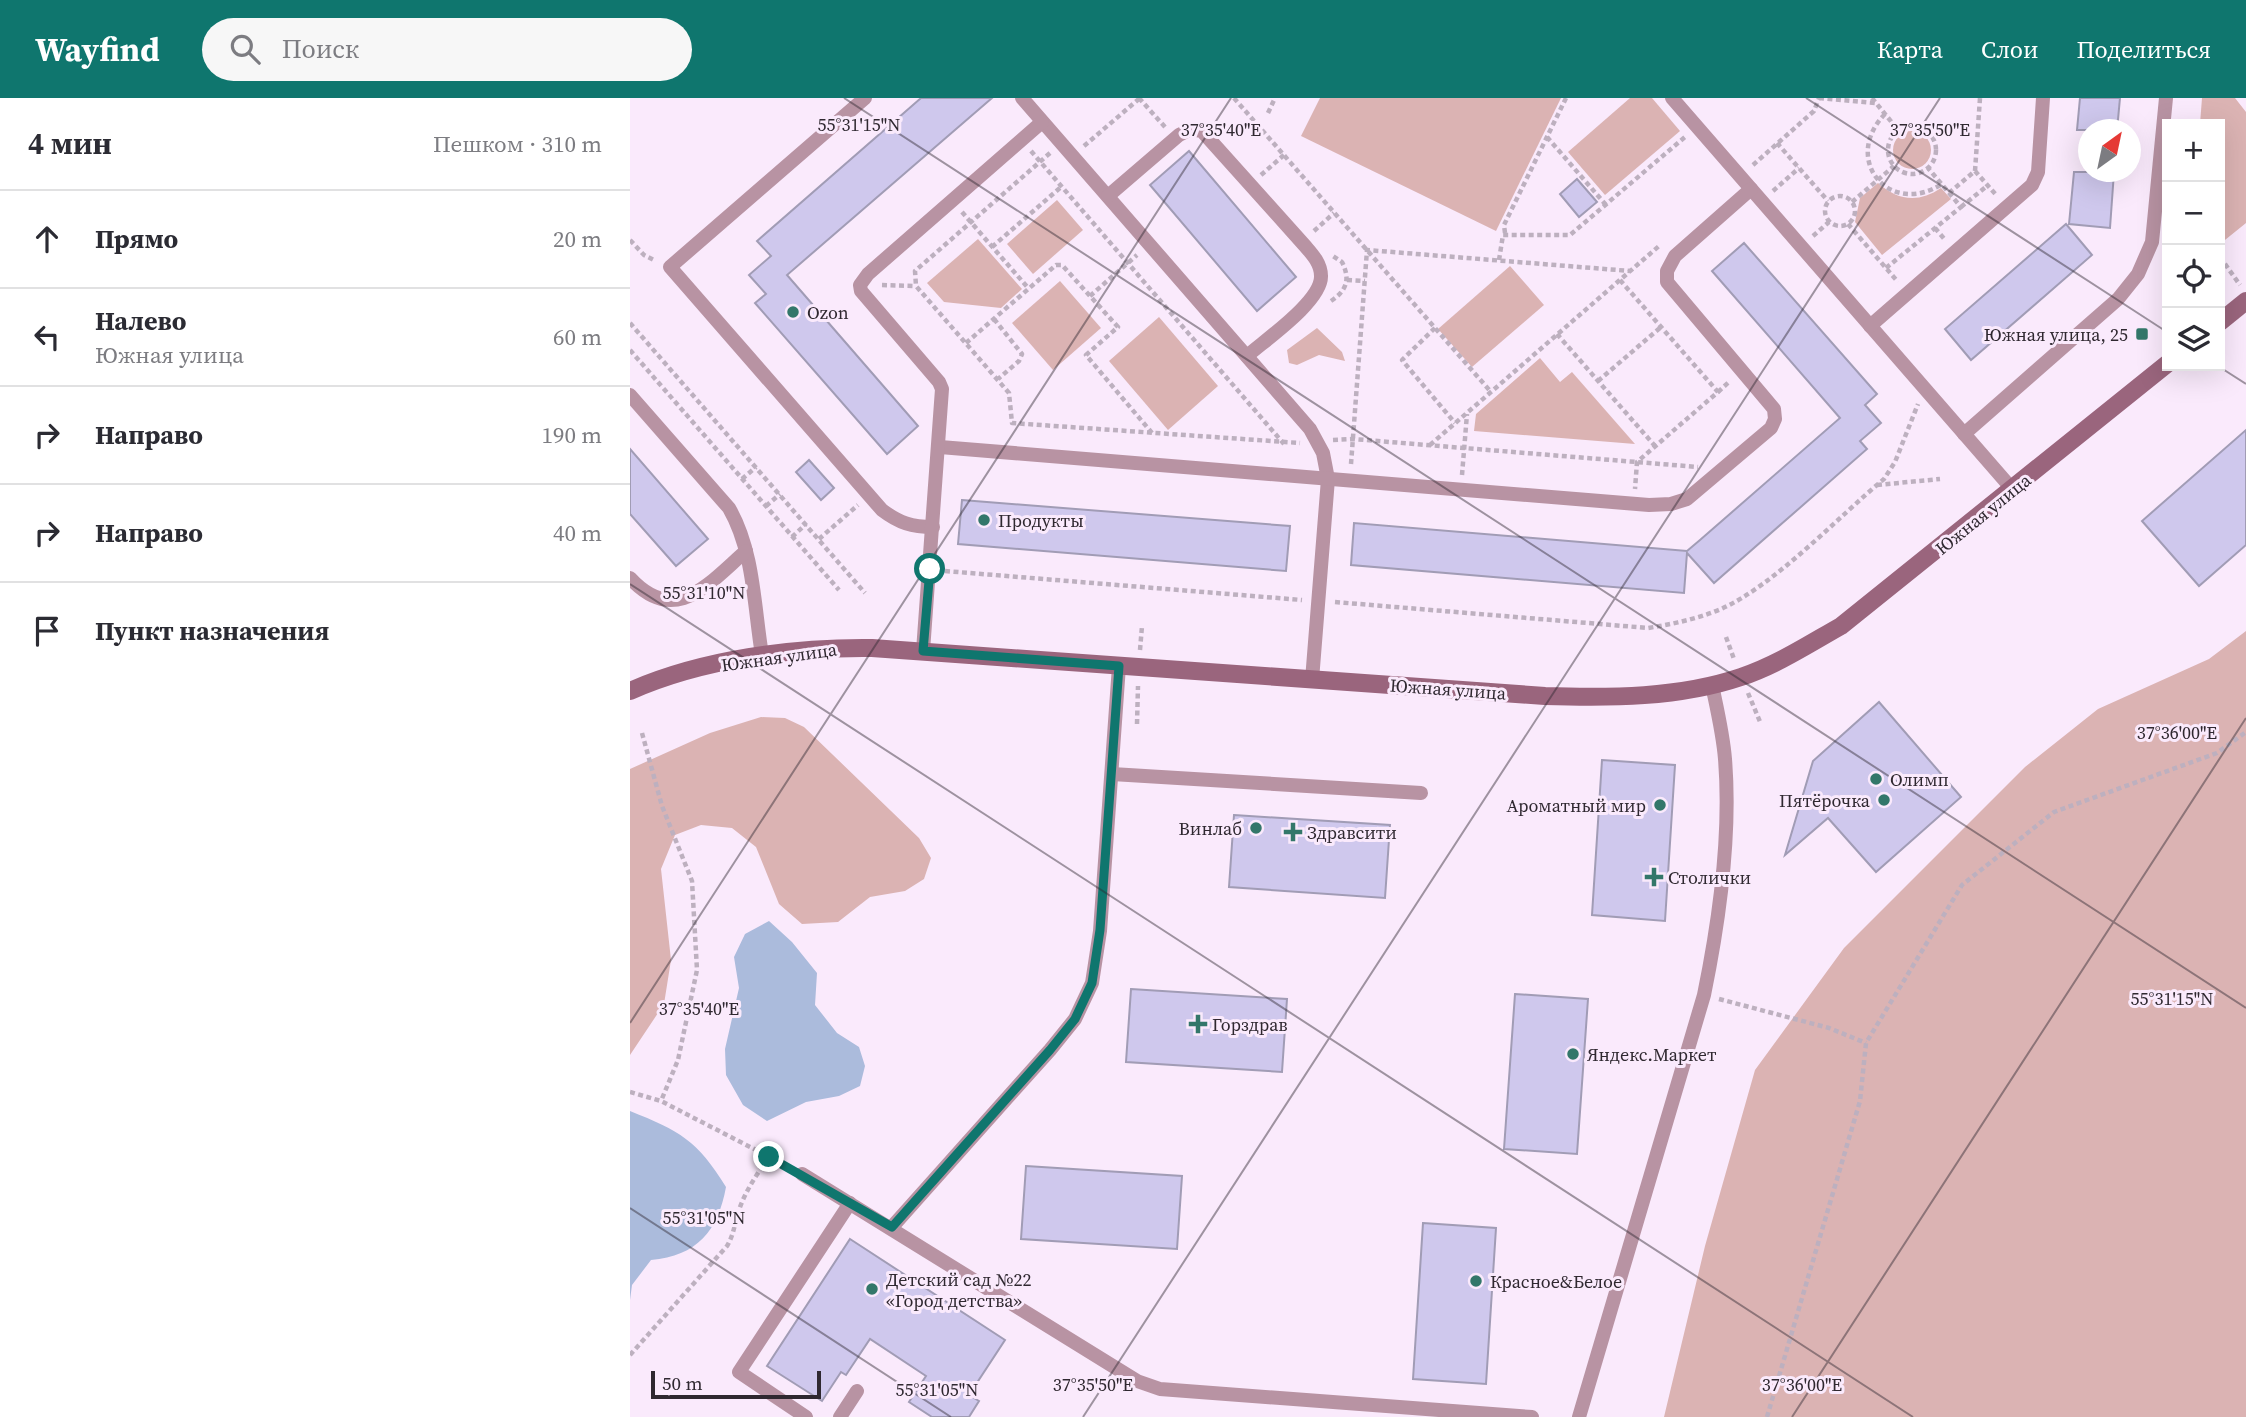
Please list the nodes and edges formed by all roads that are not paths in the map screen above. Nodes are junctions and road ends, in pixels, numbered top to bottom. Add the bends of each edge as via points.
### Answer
1 (865, 98) edge
2 (1022, 98) edge
3 (1672, 98) edge
4 (2043, 98) edge
5 (2166, 98) edge
6 (1042, 122) junction
7 (1751, 189) junction
8 (1108, 196) junction
9 (2246, 300) edge
10 (2225, 318) edge
11 (1870, 326) junction
12 (1247, 356) junction
13 (2162, 369) edge
14 (630, 395) edge
15 (1964, 434) junction
16 (940, 447) junction
17 (1328, 479) junction
18 (2013, 490) junction
19 (933, 527) junction
20 (746, 551) junction
21 (630, 578) edge
22 (923, 651) junction
23 (762, 655) junction
24 (1119, 666) junction
25 (1312, 680) junction
26 (1712, 685) junction
27 (630, 691) edge
28 (1112, 774) junction
29 (1421, 793) dead end
30 (802, 1174) road end
31 (850, 1203) junction
32 (892, 1227) junction
33 (857, 1391) dead end
34 (806, 1417) edge
35 (840, 1417) edge
36 (1532, 1417) edge
37 (1579, 1417) edge

1 - 19 lane via 670,267 869,495 897,521
2 - 6 lane
3 - 7 lane
4 - 11 lane via 2036,177
5 - 15 lane via 2151,242 2138,274 2118,299
6 - 8 lane
6 - 16 lane via 860,285 939,382 943,398
7 - 11 lane
7 - 17 lane via 1675,256 1667,282 1774,409 1775,419 1771,428 1687,499 1634,504
8 - 12 lane
8 - 12 lane via 1191,129 1202,131 1250,183 1316,259 1322,273 1321,286 1311,300
9 - 10 street
11 - 15 lane
12 - 17 lane via 1310,429 1323,453
13 - 18 street, Южная улица
14 - 20 lane via 729,508
15 - 18 lane
16 - 17 lane
16 - 19 lane
17 - 25 lane
18 - 26 street, Южная улица via 1841,626 1785,658
19 - 22 lane
20 - 21 lane via 681,601 644,593
20 - 23 lane
22 - 23 street, Южная улица via 821,648
22 - 24 street, Южная улица
23 - 27 street, Южная улица
24 - 25 street, Южная улица
24 - 28 lane
25 - 26 street, Южная улица via 1603,698
26 - 37 lane via 1723,740 1726,792 1717,932 1704,995
28 - 29 lane
28 - 32 lane via 1092,983 1075,1019
30 - 31 lane
31 - 32 lane
31 - 34 lane via 739,1372
32 - 36 lane via 1137,1381 1160,1389
33 - 35 lane

